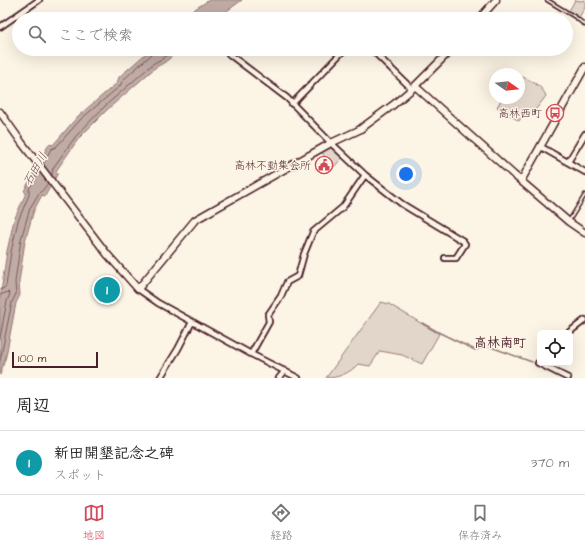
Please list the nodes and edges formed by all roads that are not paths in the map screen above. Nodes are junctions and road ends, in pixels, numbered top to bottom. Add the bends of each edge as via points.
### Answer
1 (39, 0) edge
2 (496, 0) edge
3 (547, 0) edge
4 (21, 12) edge
5 (485, 12) edge
6 (567, 12) edge
7 (573, 16) edge
8 (12, 18) edge
9 (585, 25) edge
10 (0, 26) edge
11 (232, 56) edge
12 (339, 56) edge
13 (379, 56) edge
14 (445, 56) edge
15 (585, 67) edge
16 (413, 87) junction
17 (292, 104) junction
18 (0, 112) edge
19 (585, 134) edge
20 (331, 143) junction
21 (541, 147) junction
22 (568, 162) junction
23 (585, 172) edge
24 (365, 175) junction
25 (521, 181) junction
26 (585, 195) edge
27 (568, 222) junction
28 (585, 233) edge
29 (446, 258) dead end
30 (138, 289) junction
31 (585, 320) edge
32 (192, 322) junction
33 (572, 330) edge
34 (251, 354) junction
35 (544, 366) edge
36 (285, 371) junction
37 (160, 378) edge
38 (279, 378) edge
39 (298, 378) edge
40 (568, 378) edge

1 - 4 street
2 - 5 street
3 - 6 lane
7 - 9 lane
8 - 10 street
11 - 17 street
12 - 17 street
13 - 16 street
14 - 16 street
15 - 21 street
16 - 20 street via 359,130
16 - 25 street
17 - 20 street
18 - 30 street via 118,269
19 - 22 street
20 - 24 street
20 - 30 street via 195,220
21 - 22 street
21 - 25 street
22 - 23 street
24 - 29 street via 402,204 463,241 464,247 456,258
24 - 34 street via 343,207 313,232 298,276 287,282 282,296 268,315 269,322
25 - 27 street
26 - 27 lane
27 - 28 street
30 - 32 street
31 - 33 street
32 - 34 street
32 - 37 street
34 - 36 street
35 - 40 street
36 - 38 street
36 - 39 street

